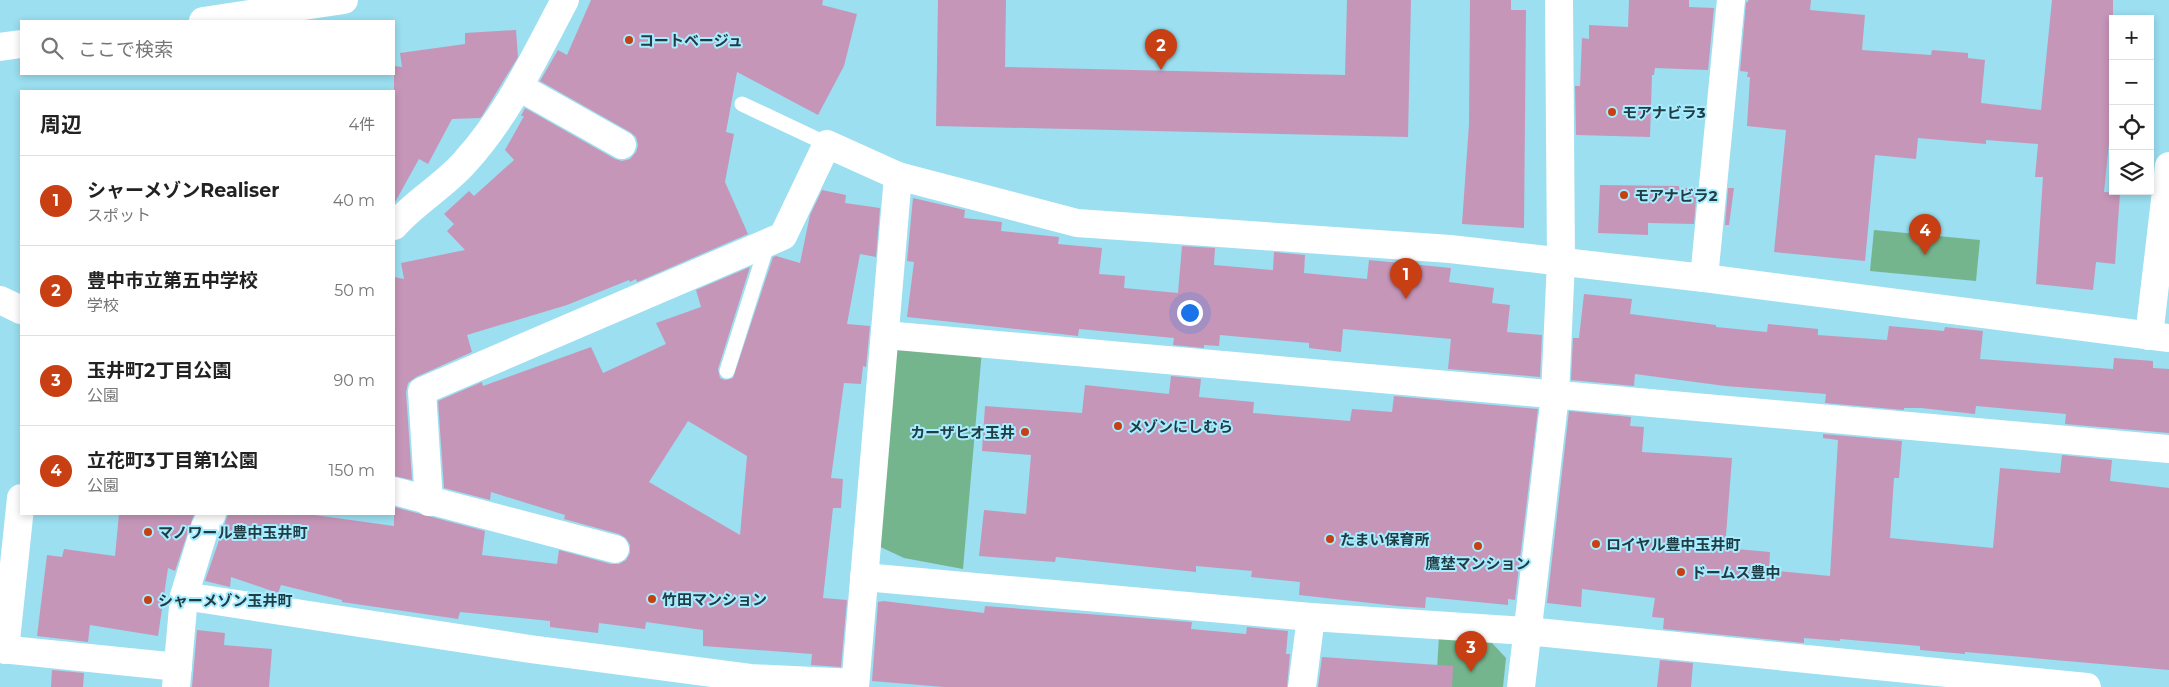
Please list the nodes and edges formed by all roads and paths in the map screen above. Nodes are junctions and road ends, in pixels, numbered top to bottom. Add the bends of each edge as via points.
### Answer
1 (344, 0) edge
2 (565, 0) edge
3 (1559, 0) edge
4 (1731, 0) edge
5 (211, 20) edge
6 (20, 44) edge
7 (0, 47) edge
8 (518, 87) junction
9 (742, 104) dead end
10 (827, 144) junction
11 (622, 145) dead end
12 (2169, 166) edge
13 (898, 176) junction
14 (398, 214) edge
15 (768, 242) junction
16 (1560, 261) junction
17 (1704, 278) junction
18 (0, 300) edge
19 (20, 310) edge
20 (885, 336) junction
21 (2159, 337) edge
22 (727, 372) dead end
23 (1555, 395) junction
24 (2169, 449) edge
25 (395, 491) edge
26 (429, 502) junction
27 (20, 506) edge
28 (211, 515) edge
29 (615, 549) dead end
30 (864, 577) junction
31 (184, 596) junction
32 (1311, 617) junction
33 (1527, 632) junction
34 (2, 649) edge
35 (651, 676) edge
36 (177, 677) edge
37 (749, 682) edge
38 (855, 685) edge
39 (1302, 687) edge
40 (1521, 687) edge
41 (2086, 687) edge

1 - 5 street
2 - 8 street
3 - 16 street
4 - 17 street
6 - 7 street
8 - 11 street
8 - 14 street via 504,114 464,164
9 - 10 lane
10 - 13 street
10 - 15 street via 783,236
12 - 21 street
13 - 16 street via 1077,223 1450,249
13 - 20 street
15 - 22 lane
15 - 26 street via 422,391
16 - 17 street
16 - 23 street
17 - 21 street
18 - 19 street
20 - 23 street
20 - 30 street
23 - 24 street
23 - 33 street
25 - 26 street
26 - 29 street
27 - 34 street
28 - 31 street
30 - 32 street
30 - 38 street
31 - 35 street via 530,649
31 - 36 street
32 - 33 street
32 - 39 street
33 - 40 street
33 - 41 street
34 - 36 street
35 - 37 street
37 - 38 street

